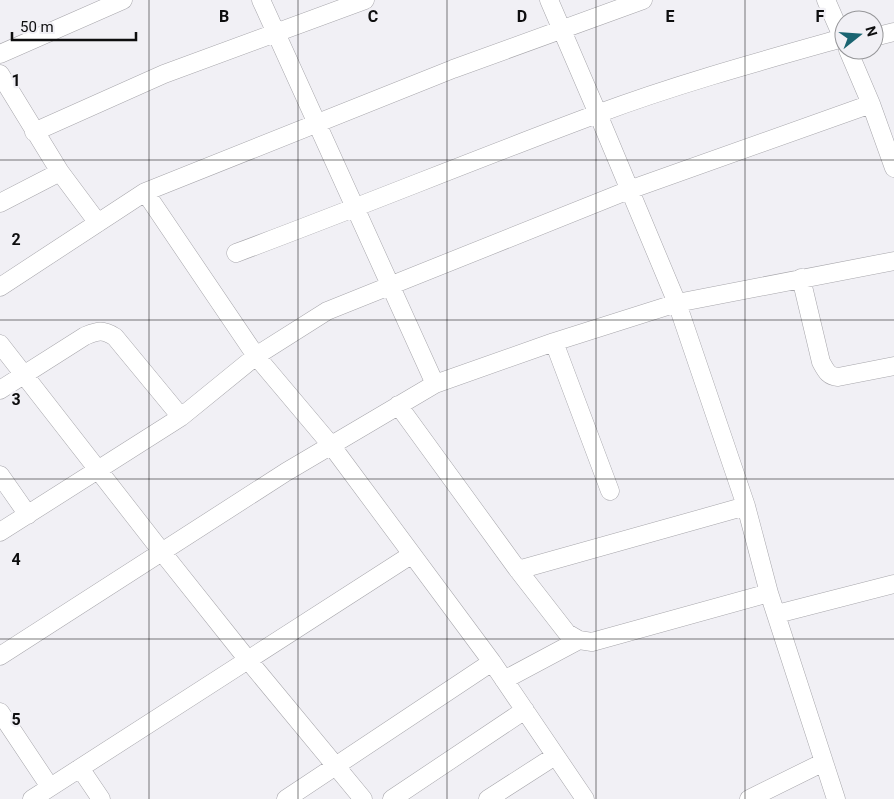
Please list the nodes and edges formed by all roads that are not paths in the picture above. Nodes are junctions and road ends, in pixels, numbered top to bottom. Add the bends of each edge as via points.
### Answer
1 (123, 0) edge
2 (261, 0) edge
3 (365, 0) edge
4 (549, 0) edge
5 (643, 0) edge
6 (826, 0) edge
7 (834, 18) edge
8 (562, 30) junction
9 (276, 32) junction
10 (834, 43) edge
11 (0, 54) edge
12 (852, 60) edge
13 (3, 84) edge
14 (871, 104) junction
15 (598, 114) junction
16 (317, 123) junction
17 (34, 132) junction
18 (888, 133) edge
19 (894, 168) edge
20 (60, 172) junction
21 (629, 190) junction
22 (146, 192) junction
23 (0, 202) edge
24 (355, 209) junction
25 (98, 223) junction
26 (236, 253) dead end
27 (894, 261) edge
28 (801, 278) junction
29 (390, 284) junction
30 (0, 287) edge
31 (677, 303) junction
32 (554, 342) junction
33 (0, 344) edge
34 (256, 356) junction
35 (894, 366) edge
36 (23, 375) junction
37 (435, 384) junction
38 (0, 390) edge
39 (398, 405) junction
40 (181, 417) junction
41 (331, 445) junction
42 (97, 470) junction
43 (0, 475) edge
44 (610, 490) dead end
45 (746, 506) junction
46 (28, 515) junction
47 (0, 532) edge
48 (162, 552) junction
49 (411, 555) junction
50 (518, 570) junction
51 (894, 584) edge
52 (769, 593) junction
53 (777, 614) junction
54 (579, 640) junction
55 (0, 656) edge
56 (248, 660) junction
57 (492, 662) junction
58 (504, 680) junction
59 (526, 710) junction
60 (0, 712) edge
61 (555, 756) junction
62 (824, 762) junction
63 (337, 767) junction
64 (80, 768) junction
65 (50, 788) junction
66 (497, 797) edge
67 (32, 799) edge
68 (101, 799) edge
69 (286, 799) edge
70 (363, 799) edge
71 (392, 799) edge
72 (584, 799) edge
73 (749, 799) edge
74 (836, 799) edge

1 - 11 street
2 - 9 street
3 - 9 street
4 - 8 street
5 - 8 street
6 - 7 street
8 - 15 street
8 - 16 street
9 - 16 street
9 - 17 street via 164,74
10 - 15 street via 724,72
12 - 14 street
13 - 17 street
14 - 18 street
14 - 21 street
15 - 21 street
15 - 24 street
16 - 22 street
16 - 24 street
17 - 20 street
18 - 19 street
20 - 23 street
20 - 25 street
21 - 29 street
21 - 31 street
22 - 25 street
22 - 34 street
24 - 26 street
24 - 29 street
25 - 30 street
27 - 28 street
28 - 31 street
28 - 35 street via 825,371 838,377
29 - 34 street via 326,311
29 - 37 street
31 - 32 street
31 - 45 street
32 - 37 street
32 - 44 street
33 - 36 street
34 - 40 street
34 - 41 street
36 - 38 street
36 - 40 street via 85,336 106,331 115,337
36 - 42 street
37 - 39 street
39 - 41 street
39 - 50 street
40 - 42 street
41 - 48 street
41 - 49 street
42 - 46 street
42 - 48 street
43 - 46 street
45 - 50 street
45 - 52 street
46 - 47 street
48 - 55 street
48 - 56 street
49 - 56 street
49 - 57 street
50 - 54 street via 566,633
51 - 53 street
52 - 53 street
52 - 54 street via 592,642
53 - 62 street
54 - 58 street
56 - 63 street
56 - 64 street
57 - 58 street
57 - 63 street
58 - 59 street
59 - 61 street
59 - 71 street
60 - 65 street
61 - 66 street
61 - 72 street
62 - 73 street
62 - 74 street
63 - 69 street
63 - 70 street
64 - 65 street
64 - 68 street
65 - 67 street

